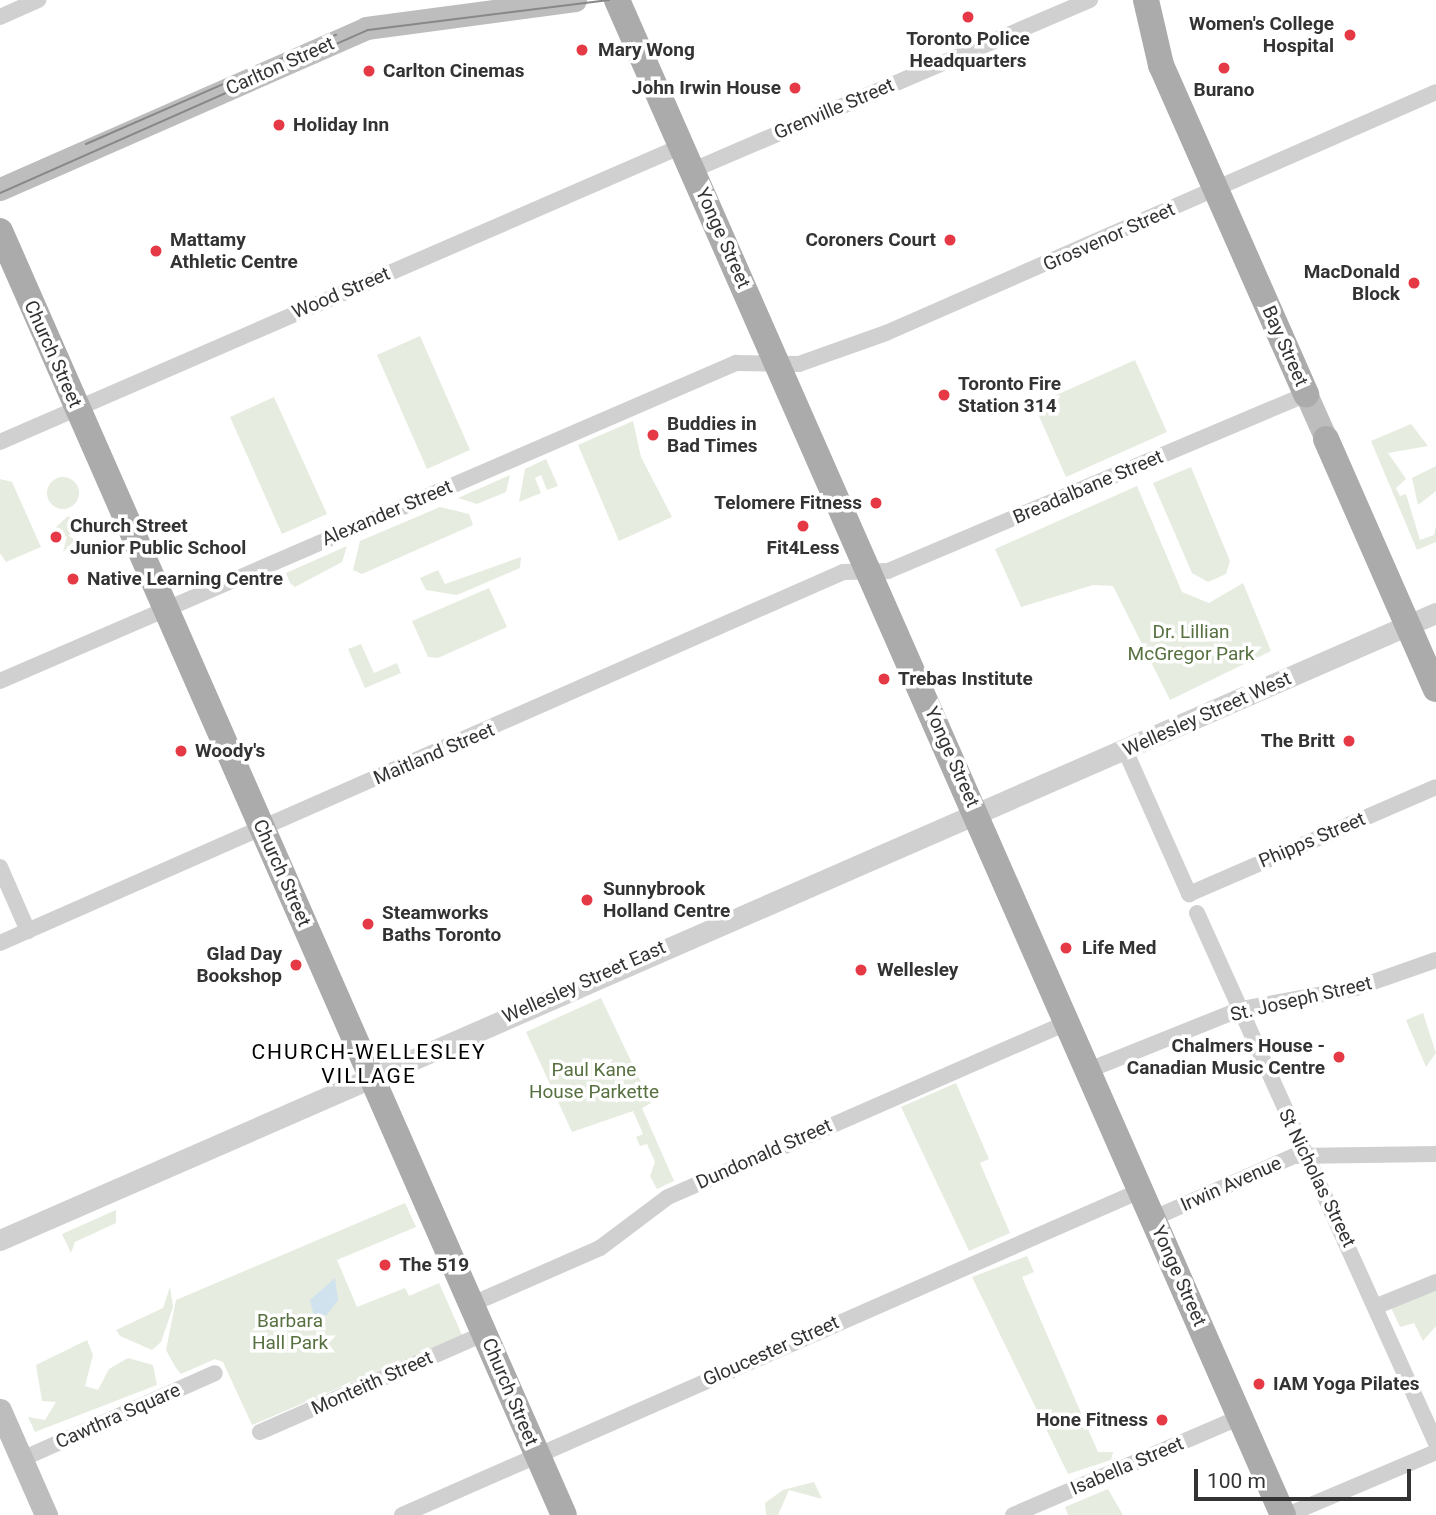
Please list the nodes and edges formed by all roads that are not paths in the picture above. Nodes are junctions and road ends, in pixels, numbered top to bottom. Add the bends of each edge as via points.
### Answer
1 (38, 0) edge
2 (575, 0) edge
3 (617, 0) edge
4 (1090, 0) edge
5 (1146, 0) edge
6 (0, 16) edge
7 (1436, 92) edge
8 (682, 146) junction
9 (693, 170) junction
10 (0, 189) edge
11 (1216, 190) junction
12 (0, 231) edge
13 (777, 361) junction
14 (1306, 394) junction
15 (77, 408) junction
16 (1326, 439) joint
17 (0, 442) edge
18 (869, 570) junction
19 (165, 610) junction
20 (1436, 613) edge
21 (1408, 625) junction
22 (0, 681) edge
23 (1436, 689) edge
24 (1125, 750) junction
25 (1436, 788) edge
26 (976, 813) junction
27 (262, 829) junction
28 (0, 867) edge
29 (1197, 913) dead end
30 (28, 931) junction
31 (0, 943) edge
32 (1436, 960) edge
33 (1241, 1009) junction
34 (1068, 1022) junction
35 (1089, 1070) junction
36 (371, 1076) junction
37 (1306, 1153) junction
38 (1436, 1154) edge
39 (1142, 1190) junction
40 (1154, 1218) junction
41 (0, 1240) edge
42 (1436, 1282) edge
43 (472, 1304) junction
44 (1377, 1306) junction
45 (485, 1333) junction
46 (215, 1373) dead end
47 (0, 1410) edge
48 (1241, 1417) junction
49 (260, 1432) dead end
50 (1436, 1443) edge
51 (1436, 1452) edge
52 (537, 1454) junction
53 (22, 1459) junction
54 (46, 1515) edge
55 (402, 1515) edge
56 (564, 1515) edge
57 (1013, 1515) edge
58 (1285, 1515) edge

1 - 6 street
2 - 10 main road, Carlton Street via 366,28
3 - 8 main road, Yonge Street
4 - 9 street, Grenville Street
5 - 11 main road, Bay Street via 1161,65
7 - 11 street, Grosvenor Street
8 - 9 main road, Yonge Street
8 - 15 street, Wood Street
9 - 13 main road, Yonge Street
11 - 13 street, Grosvenor Street via 886,333 809,362
11 - 14 main road, Bay Street
12 - 15 main road, Church Street
13 - 18 main road, Yonge Street
13 - 19 street, Alexander Street via 736,363
14 - 16 main road, Bay Street
14 - 18 street, Breadalbane Street via 893,569
15 - 17 street, Wood Street
15 - 19 main road, Church Street
16 - 21 main road, Bay Street
18 - 26 main road, Yonge Street
18 - 27 street, Maitland Street via 843,572
19 - 22 street, Alexander Street
19 - 27 main road, Church Street
20 - 21 street, Wellesley Street West
21 - 23 main road, Bay Street
21 - 24 street, Wellesley Street West
24 - 25 street, Phipps Street via 1189,894
24 - 26 street, Wellesley Street West
26 - 34 main road, Yonge Street
26 - 36 street, Wellesley Street East
27 - 30 street, Maitland Street
27 - 36 main road, Church Street
28 - 30 street
29 - 33 street, St Nicholas Street
30 - 31 street, Maitland Street
32 - 33 street, St. Joseph Street via 1356,988
33 - 35 street, St. Joseph Street
33 - 37 street, St Nicholas Street
34 - 35 main road, Yonge Street
34 - 43 street, Dundonald Street via 668,1197 600,1248
35 - 39 main road, Yonge Street
36 - 41 street, Wellesley Street East
36 - 43 main road, Church Street
37 - 38 street, Irwin Avenue
37 - 40 street, Irwin Avenue
37 - 44 street, St Nicholas Street
39 - 40 main road, Yonge Street
39 - 52 street, Gloucester Street
40 - 48 main road, Yonge Street
42 - 44 street
43 - 45 main road, Church Street
44 - 50 street, St Nicholas Street
45 - 49 street, Monteith Street
45 - 52 main road, Church Street
46 - 53 street, Cawthra Square
47 - 53 main road
48 - 57 street, Isabella Street
48 - 58 main road, Yonge Street
51 - 58 street
52 - 55 street, Gloucester Street
52 - 56 main road, Church Street
53 - 54 main road

